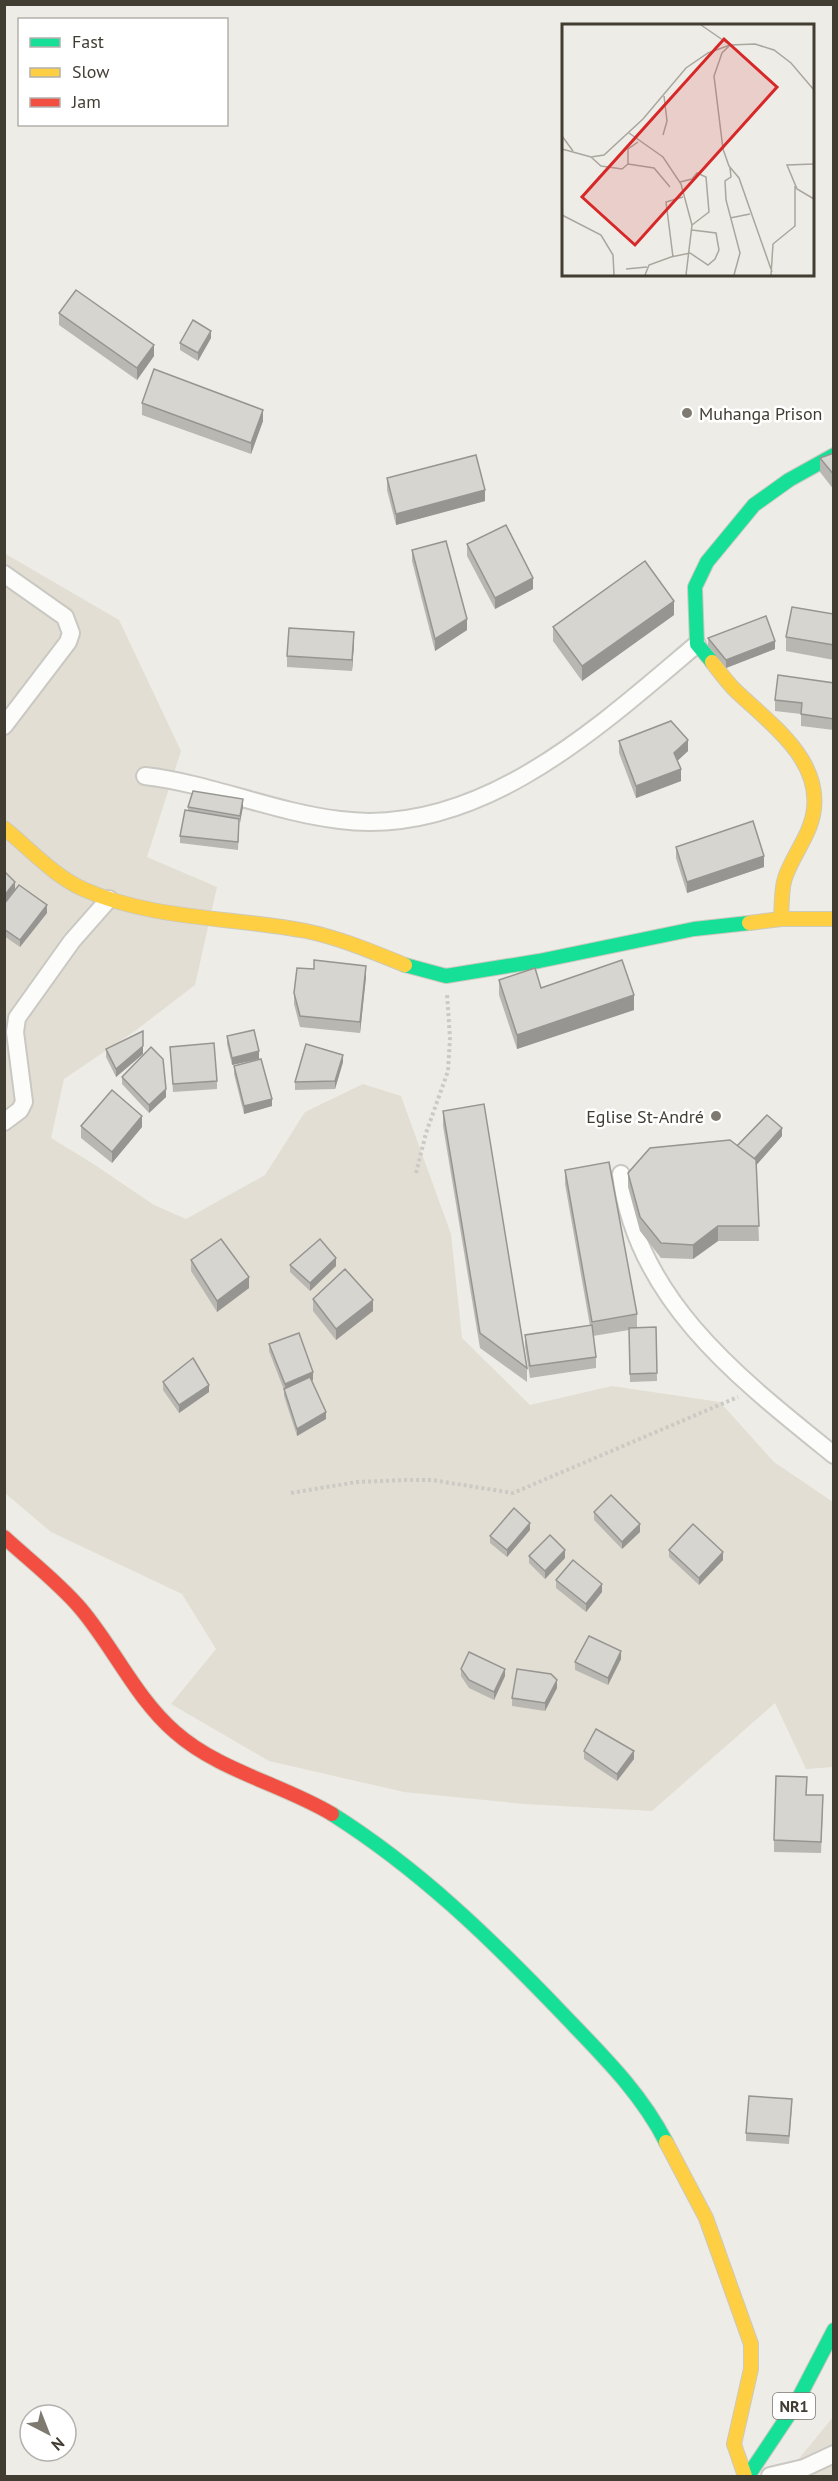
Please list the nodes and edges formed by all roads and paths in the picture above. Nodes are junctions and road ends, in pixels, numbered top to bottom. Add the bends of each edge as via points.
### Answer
1 (834, 455) edge
2 (4, 574) edge
3 (697, 644) junction
4 (4, 726) edge
5 (145, 776) dead end
6 (4, 828) edge
7 (109, 899) junction
8 (781, 919) junction
9 (834, 919) edge
10 (446, 976) junction
11 (4, 1122) edge
12 (416, 1173) dead end
13 (621, 1174) dead end
14 (755, 1389) junction
15 (834, 1455) edge
16 (291, 1493) dead end
17 (4, 1537) edge
18 (834, 2330) edge
19 (834, 2454) edge
20 (746, 2476) edge
21 (770, 2476) edge

1 - 3 main road via 754,505 707,562 695,587
2 - 4 street via 65,617 71,633
3 - 5 street via 602,726 498,788 439,814 379,822 343,821 265,806 185,781
3 - 8 main road via 733,688 785,736 811,780 814,808 802,847 785,878
6 - 7 main road via 58,873
7 - 10 main road via 307,932
7 - 11 street via 17,1018 15,1032 24,1102 21,1110
8 - 9 main road
8 - 10 main road via 694,929
10 - 12 path via 448,1071
13 - 14 street via 625,1206 645,1261 692,1329
14 - 15 street
14 - 16 path via 513,1493 432,1480 357,1482
17 - 20 main road via 80,1608 145,1700 176,1732 213,1758 305,1798 363,1834 434,1887 500,1949 631,2085 657,2124 706,2217 751,2344 751,2369 734,2444
18 - 20 main road, NR1 via 794,2407
19 - 21 street via 804,2468

